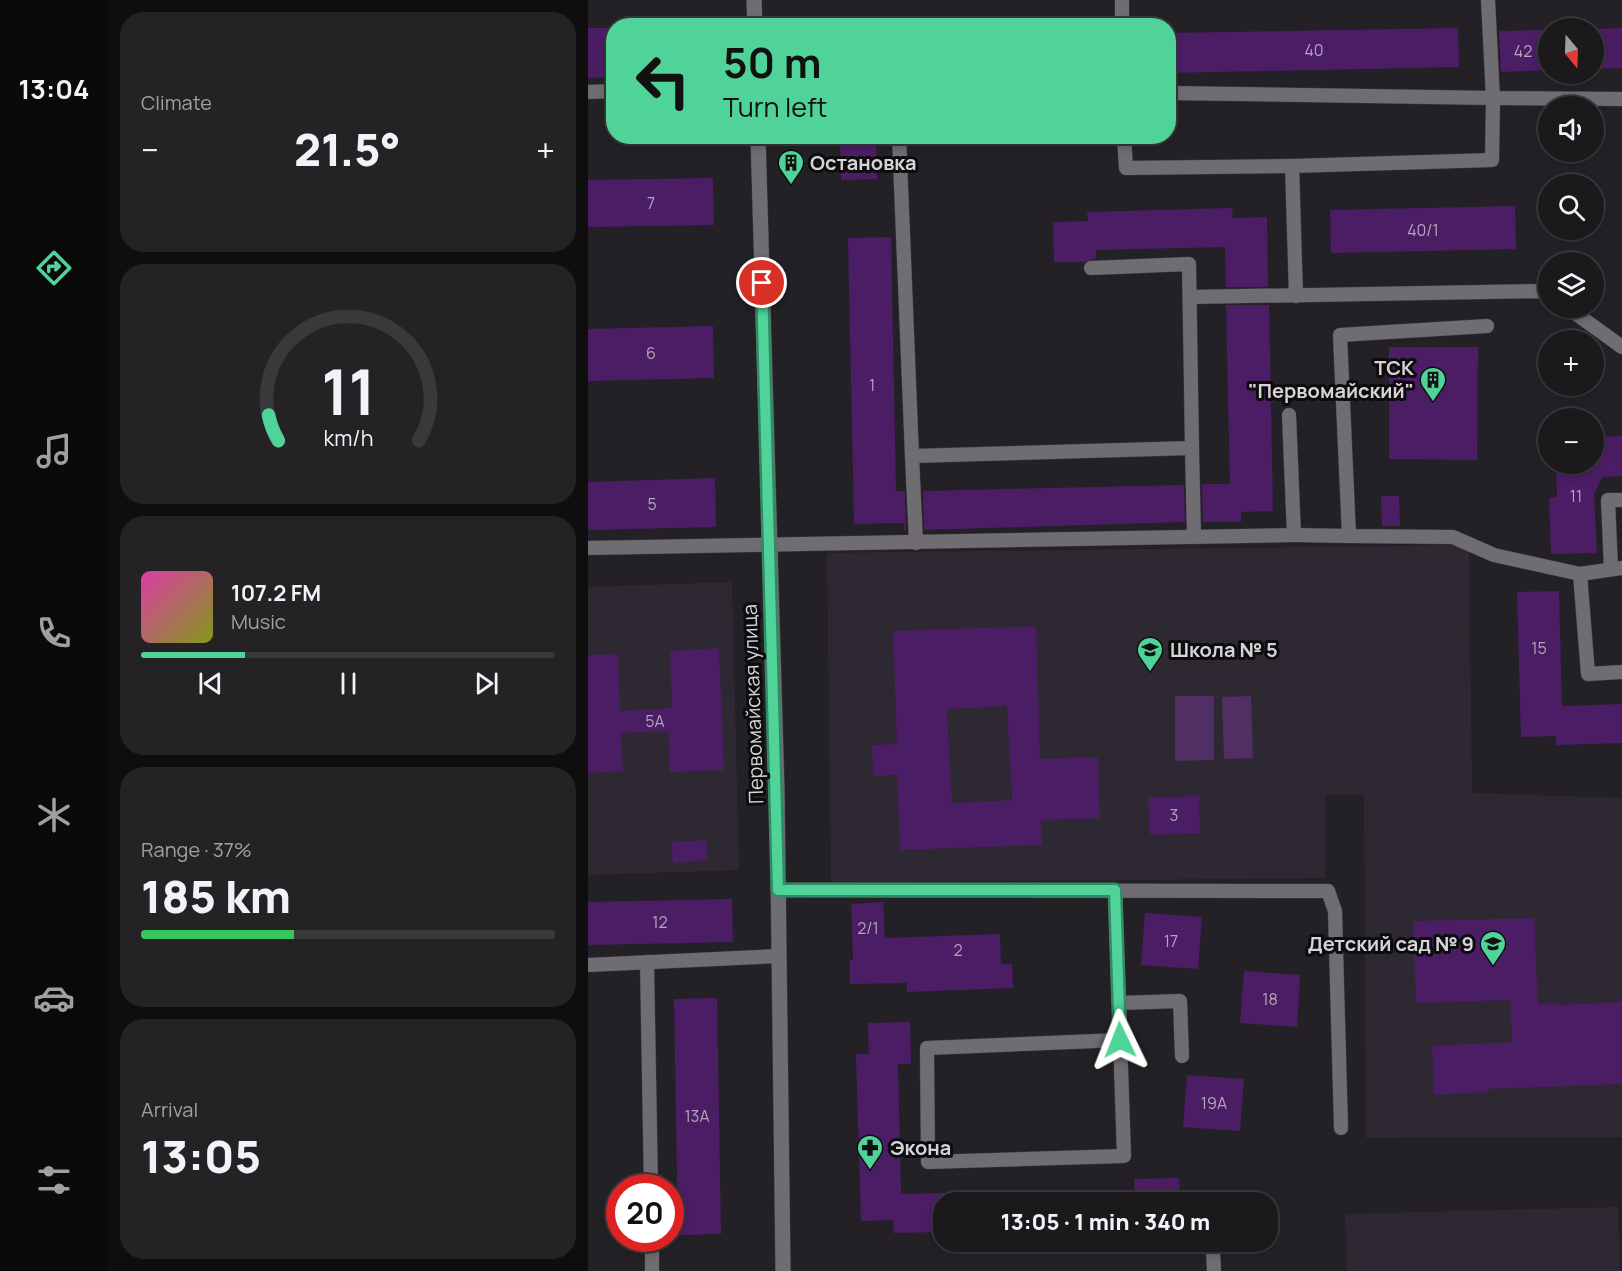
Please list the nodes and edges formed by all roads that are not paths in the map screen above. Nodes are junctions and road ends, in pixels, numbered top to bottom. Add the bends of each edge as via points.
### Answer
1 (754, 0) edge
2 (1122, 0) edge
3 (1488, 0) edge
4 (755, 18) edge
5 (1122, 18) edge
6 (606, 91) edge
7 (588, 92) edge
8 (1176, 93) edge
9 (1493, 98) junction
10 (1622, 99) edge
11 (758, 144) edge
12 (899, 144) edge
13 (1124, 144) edge
14 (1292, 166) junction
15 (1091, 268) dead end
16 (1538, 291) edge
17 (1296, 296) junction
18 (1190, 297) junction
19 (1582, 318) edge
20 (1487, 326) dead end
21 (1622, 347) edge
22 (1289, 414) dead end
23 (1192, 448) junction
24 (912, 456) junction
25 (1622, 500) edge
26 (1294, 535) junction
27 (1349, 536) junction
28 (1194, 537) junction
29 (916, 543) junction
30 (770, 545) junction
31 (588, 548) edge
32 (1617, 569) edge
33 (1580, 574) junction
34 (1622, 672) edge
35 (778, 890) junction
36 (1115, 890) junction
37 (778, 956) junction
38 (647, 962) junction
39 (588, 965) edge
40 (1119, 1003) junction
41 (1120, 1040) junction
42 (1182, 1056) dead end
43 (1341, 1128) dead end
44 (651, 1174) edge
45 (652, 1252) edge
46 (1213, 1252) edge
47 (652, 1271) edge
48 (783, 1271) edge
49 (1214, 1271) edge

1 - 4 street
2 - 5 lane
3 - 9 lane
6 - 7 lane
8 - 9 lane
9 - 10 lane
9 - 14 lane via 1491,160
11 - 30 street, Первомайская улица
12 - 24 lane
13 - 14 lane via 1126,168
14 - 17 lane
15 - 18 lane via 1189,264
16 - 17 lane
17 - 18 lane
18 - 23 lane
19 - 21 lane
20 - 27 lane via 1340,335
22 - 26 lane
23 - 24 lane
23 - 28 lane
24 - 29 lane
25 - 32 lane via 1608,500
26 - 27 lane
26 - 28 lane
27 - 33 lane via 1453,537 1494,555
28 - 29 lane
29 - 30 lane
30 - 31 lane
30 - 35 street, Первомайская улица
32 - 33 lane
33 - 34 lane via 1588,674
35 - 36 lane
35 - 37 street, Первомайская улица
36 - 40 lane
36 - 43 lane via 1328,891 1335,910
37 - 38 lane
37 - 48 street, Первомайская улица
38 - 39 lane
38 - 44 lane
40 - 41 lane
40 - 42 lane via 1180,1001
41 - 41 lane via 1124,1156 928,1162 927,1048
45 - 47 lane
46 - 49 lane

